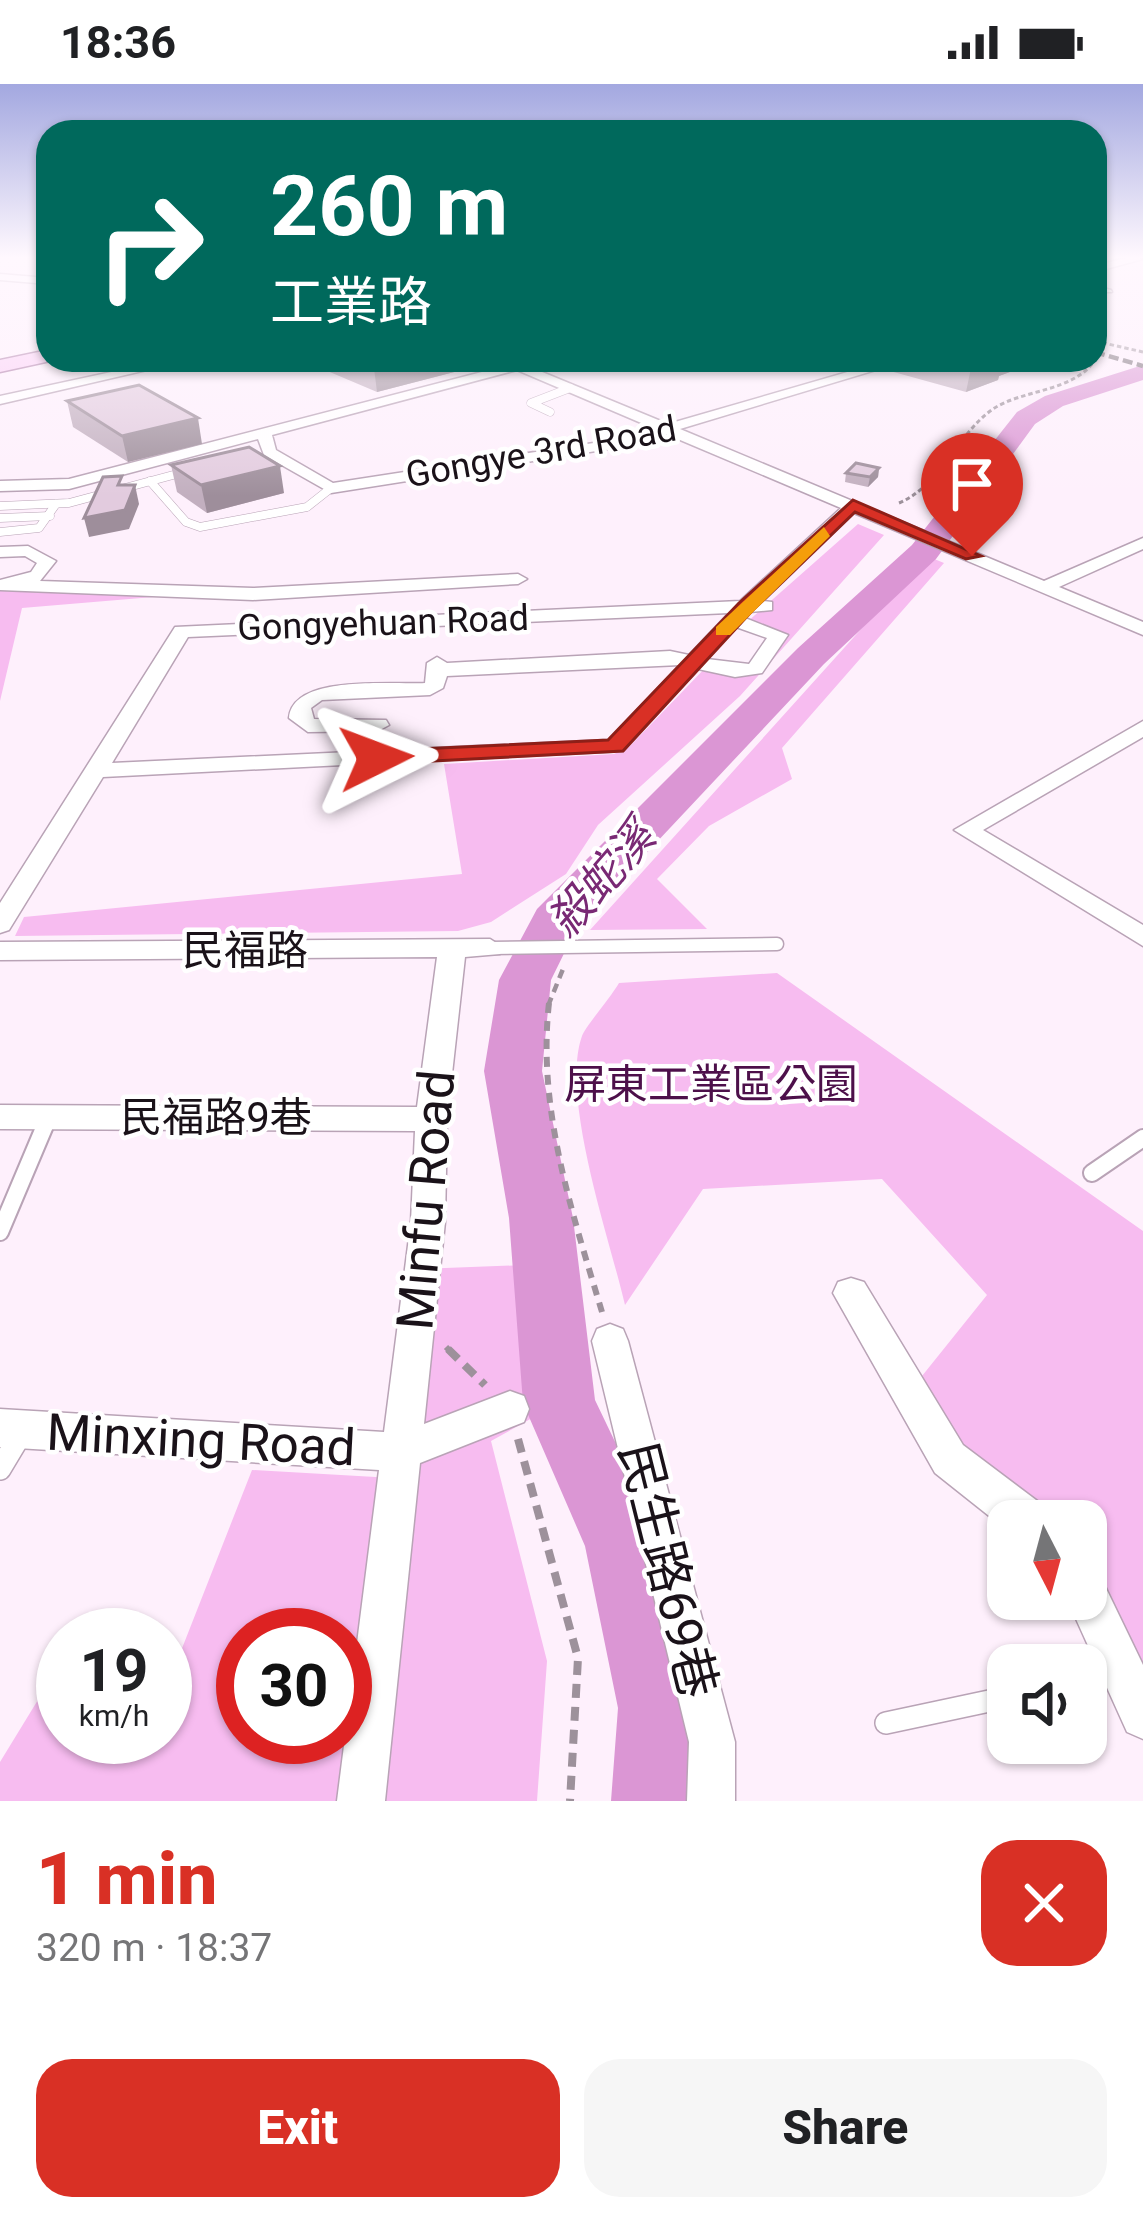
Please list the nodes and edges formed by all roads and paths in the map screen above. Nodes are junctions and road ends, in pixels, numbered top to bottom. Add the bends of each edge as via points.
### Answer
1 (1107, 344) edge
2 (1143, 352) edge
3 (36, 356) edge
4 (0, 363) edge
5 (129, 372) edge
6 (484, 372) edge
7 (532, 372) edge
8 (864, 372) edge
9 (1086, 372) edge
10 (570, 388) junction
11 (0, 400) edge
12 (550, 412) dead end
13 (674, 430) junction
14 (264, 447) junction
15 (207, 467) edge
16 (149, 481) junction
17 (0, 486) edge
18 (332, 488) junction
19 (56, 504) junction
20 (853, 505) junction
21 (0, 506) edge
22 (50, 516) junction
23 (0, 518) edge
24 (0, 532) edge
25 (1143, 543) edge
26 (0, 551) edge
27 (518, 579) dead end
28 (0, 584) edge
29 (385, 586) junction
30 (1045, 587) junction
31 (748, 611) junction
32 (386, 623) junction
33 (551, 624) dead end
34 (1143, 629) edge
35 (696, 660) junction
36 (379, 694) junction
37 (378, 725) junction
38 (1143, 728) edge
39 (376, 758) junction
40 (98, 770) junction
41 (0, 924) edge
42 (1143, 937) edge
43 (777, 944) dead end
44 (586, 946) junction
45 (452, 948) junction
46 (490, 948) joint
47 (0, 952) edge
48 (49, 1116) junction
49 (0, 1117) edge
50 (431, 1119) junction
51 (1143, 1138) edge
52 (1093, 1172) dead end
53 (0, 1232) edge
54 (851, 1293) dead end
55 (416, 1318) junction
56 (610, 1341) joint
57 (510, 1408) junction
58 (12, 1429) edge
59 (401, 1452) junction
60 (0, 1469) edge
61 (1001, 1500) edge
62 (1107, 1679) edge
63 (987, 1701) edge
64 (1143, 1716) edge
65 (886, 1723) dead end
66 (361, 1801) edge
67 (570, 1801) edge
68 (711, 1801) edge

1 - 2 path
3 - 4 main road
5 - 11 street
6 - 14 street
7 - 10 street
8 - 13 street, Gongye 3rd Road
9 - 20 path via 998,405 957,439 912,501
10 - 12 lane via 531,403
10 - 13 street
13 - 18 street, Gongye 3rd Road
13 - 20 street
14 - 17 street via 69,484
14 - 18 street
15 - 16 lane
16 - 18 lane via 200,527 307,507
16 - 19 lane
19 - 21 lane
19 - 22 lane
20 - 30 street
20 - 31 street
22 - 23 lane
22 - 24 lane via 39,528
25 - 30 street
26 - 28 street via 28,550 46,561 38,576
27 - 29 street
28 - 29 street via 236,593
29 - 32 street
30 - 34 street
31 - 32 street, Gongyehuan Road
31 - 35 street
31 - 35 street via 778,635 776,645 746,671
32 - 33 street via 386,631
32 - 40 street, Gongyehuan Road via 182,632
35 - 36 street via 437,667 430,689
35 - 39 street via 615,746
36 - 37 street
36 - 37 street via 317,694 303,702 300,718 314,728
37 - 39 street
38 - 42 street via 966,830
39 - 40 street
40 - 41 street, Gongyehuan Road
43 - 44 lane
44 - 46 lane
44 - 56 path via 551,986 545,1048 564,1178
45 - 46 street, 民福路
45 - 47 street, 民福路
45 - 50 street, Minfu Road
48 - 49 street, 民福路9巷
48 - 50 street, 民福路9巷
48 - 53 lane
50 - 55 street, Minfu Road
51 - 52 lane
54 - 61 street via 949,1460
55 - 57 path
55 - 59 street, Minfu Road
56 - 68 street, 民生路69巷 via 712,1742
57 - 59 street, Minxing Road
57 - 67 path via 578,1658
58 - 59 street, Minxing Road
58 - 60 lane
59 - 66 street, Minxing Road
62 - 64 street
63 - 65 lane

